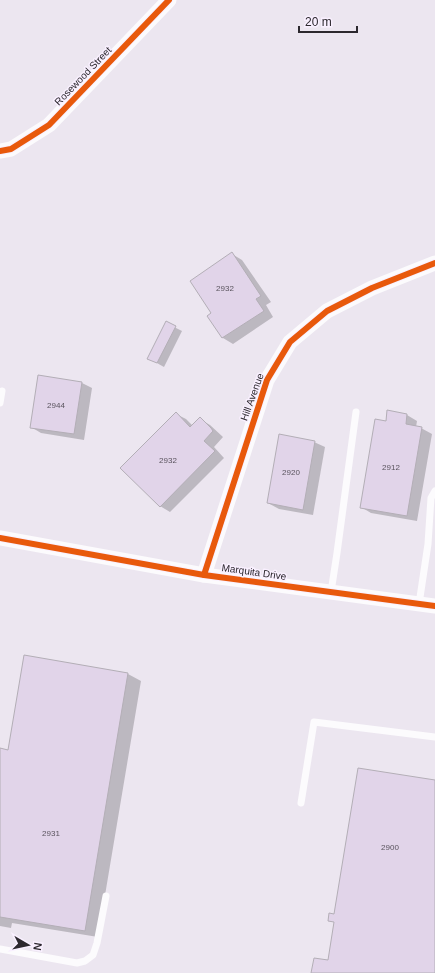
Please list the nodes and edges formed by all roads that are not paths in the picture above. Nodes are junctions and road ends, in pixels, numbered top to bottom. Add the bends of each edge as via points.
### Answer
1 (170, 0) edge
2 (0, 151) edge
3 (435, 263) edge
4 (2, 391) dead end
5 (0, 402) edge
6 (356, 412) dead end
7 (435, 491) edge
8 (0, 538) edge
9 (204, 575) junction
10 (331, 592) junction
11 (419, 604) junction
12 (435, 606) edge
13 (435, 737) edge
14 (301, 803) dead end
15 (106, 896) dead end
16 (0, 949) edge

1 - 2 street, Rosewood Street via 49,125 11,148
3 - 9 street, Hill Avenue via 372,288 327,311 290,342 267,380
4 - 5 lane
6 - 10 lane
7 - 11 lane via 431,498 428,544
8 - 9 street, Marquita Drive
9 - 10 street, Marquita Drive
10 - 11 street, Marquita Drive
11 - 12 street, Marquita Drive
13 - 14 lane via 314,722
15 - 16 lane via 97,943 93,954 85,961 77,963

